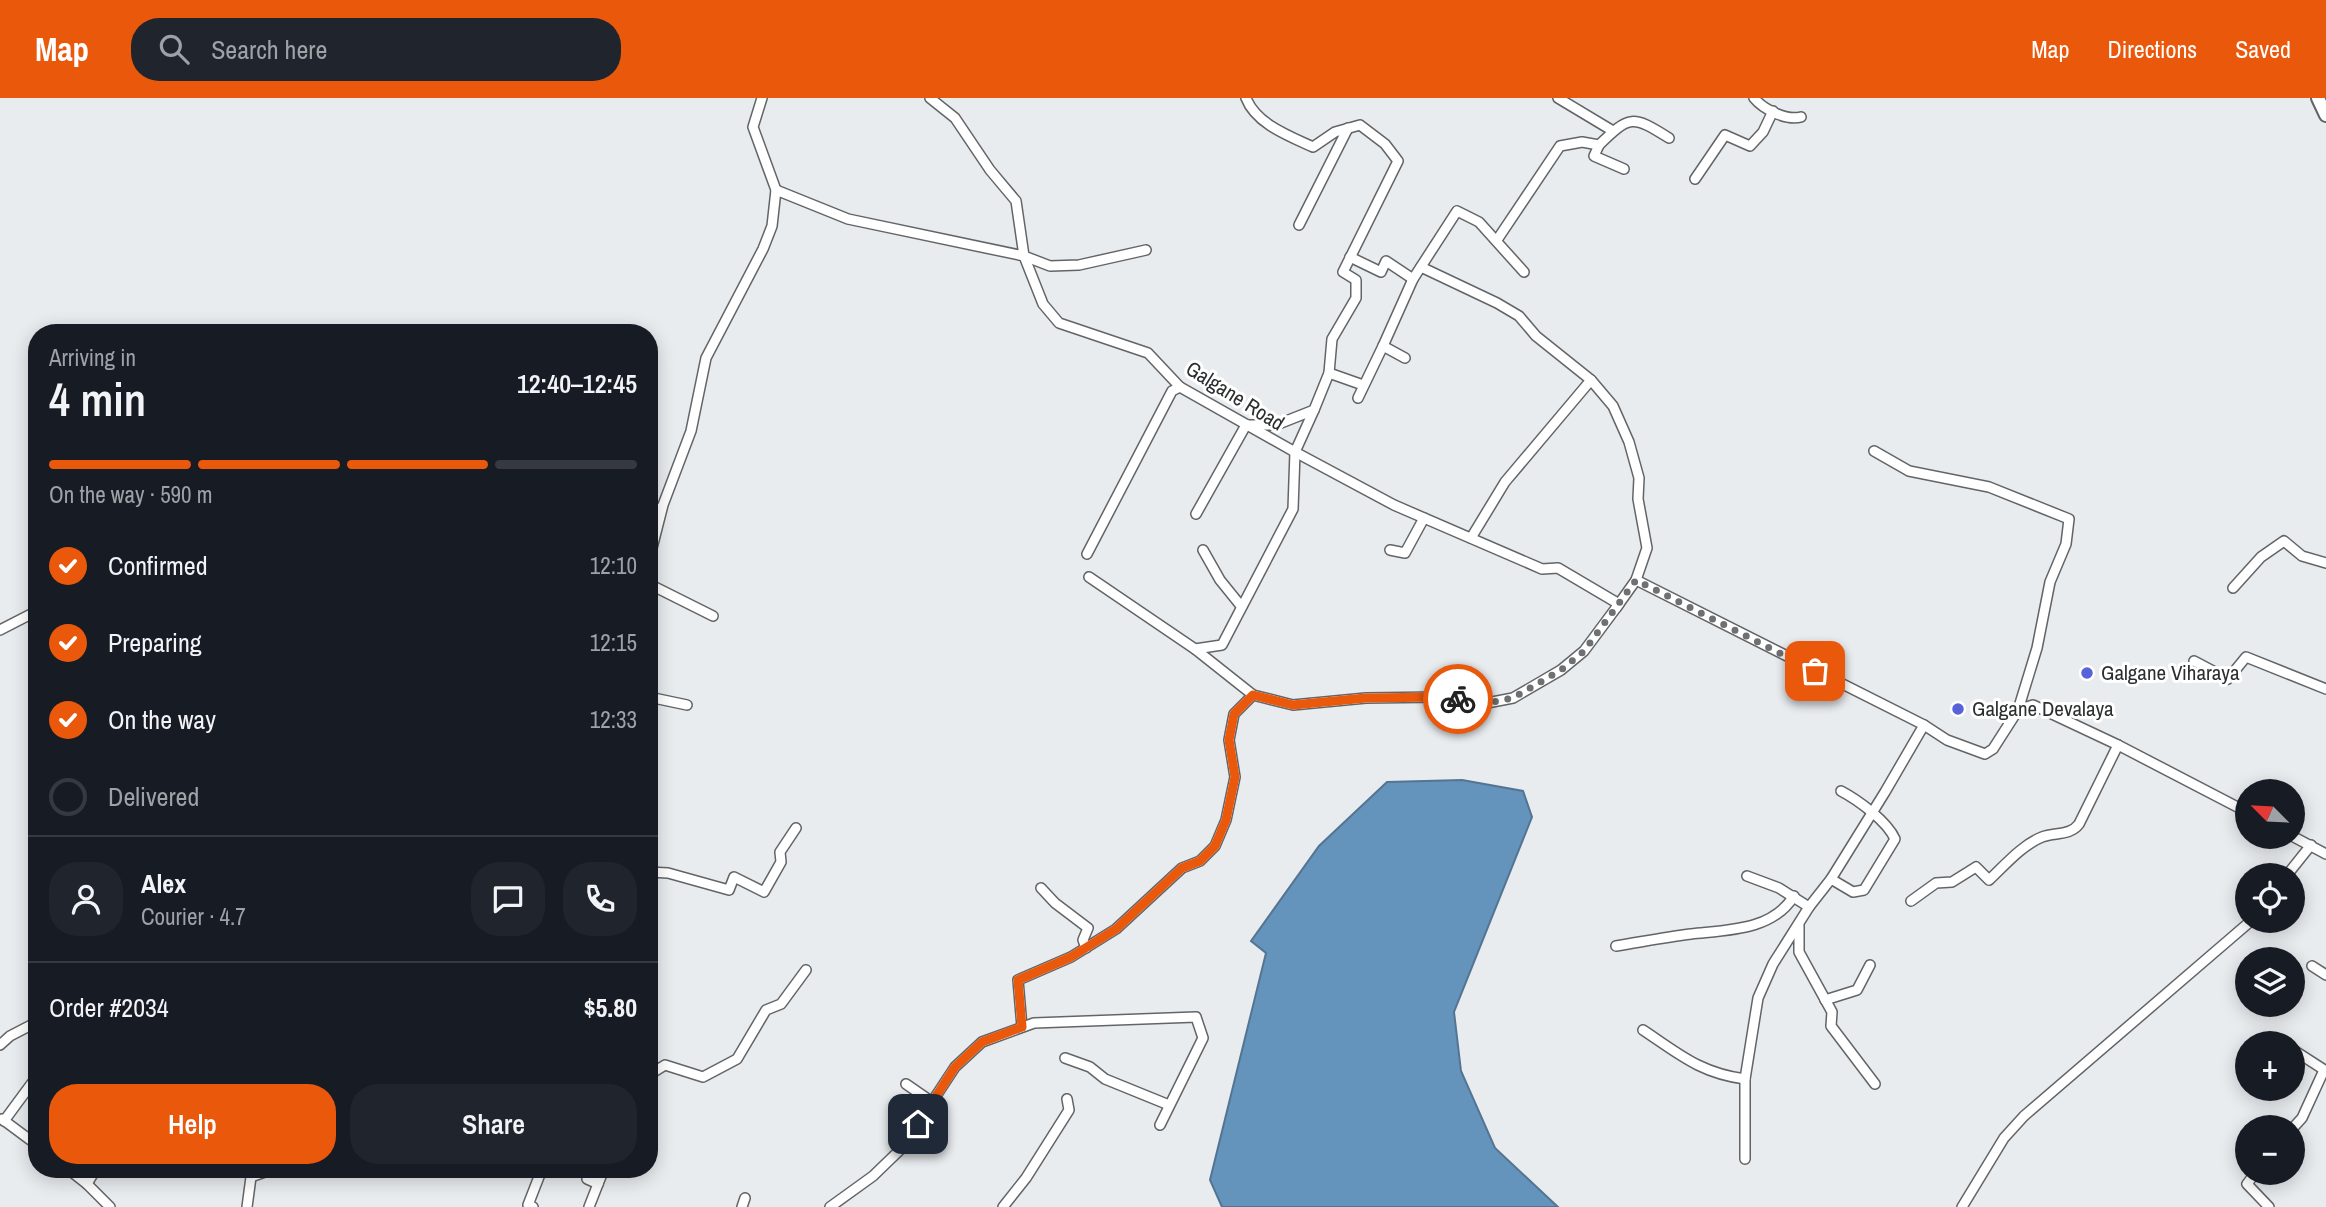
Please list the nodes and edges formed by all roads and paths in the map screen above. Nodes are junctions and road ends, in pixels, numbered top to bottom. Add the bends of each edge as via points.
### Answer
1 (762, 98) edge
2 (930, 98) edge
3 (1246, 98) edge
4 (1558, 98) edge
5 (1754, 98) edge
6 (2318, 98) edge
7 (1773, 111) junction
8 (2326, 115) edge
9 (1801, 117) dead end
10 (1348, 128) junction
11 (1613, 131) junction
12 (1668, 138) dead end
13 (1599, 145) junction
14 (1624, 169) dead end
15 (1695, 179) dead end
16 (776, 190) junction
17 (1299, 225) dead end
18 (1497, 240) junction
19 (1146, 250) dead end
20 (1024, 256) junction
21 (1350, 257) junction
22 (1421, 267) junction
23 (1524, 272) dead end
24 (1413, 279) junction
25 (1383, 346) junction
26 (1405, 358) dead end
27 (1329, 373) junction
28 (1591, 380) junction
29 (1363, 385) junction
30 (1180, 387) junction
31 (1358, 398) dead end
32 (1314, 410) junction
33 (1246, 425) junction
34 (1295, 452) junction
35 (1874, 452) dead end
36 (663, 505) junction
37 (658, 512) edge
38 (1196, 514) dead end
39 (1424, 518) junction
40 (658, 525) edge
41 (1471, 538) junction
42 (1390, 550) dead end
43 (1203, 551) dead end
44 (1087, 554) dead end
45 (2326, 563) edge
46 (1089, 577) dead end
47 (1636, 580) junction
48 (658, 588) edge
49 (2233, 588) dead end
50 (1619, 604) junction
51 (1241, 606) junction
52 (28, 616) edge
53 (713, 616) dead end
54 (0, 624) edge
55 (11, 625) junction
56 (0, 630) edge
57 (1195, 649) junction
58 (2194, 661) dead end
59 (1534, 685) dead end
60 (2326, 688) edge
61 (1253, 695) junction
62 (658, 699) edge
63 (687, 705) dead end
64 (2018, 710) junction
65 (1924, 724) junction
66 (2118, 745) junction
67 (1841, 790) dead end
68 (2235, 806) edge
69 (1870, 813) junction
70 (796, 828) dead end
71 (2305, 842) edge
72 (2311, 845) junction
73 (2326, 854) edge
74 (2297, 863) edge
75 (658, 872) edge
76 (1747, 876) dead end
77 (1830, 879) junction
78 (1041, 888) dead end
79 (1794, 896) junction
80 (1911, 901) dead end
81 (1809, 907) junction
82 (1799, 925) junction
83 (2237, 933) edge
84 (1616, 946) dead end
85 (1086, 948) junction
86 (1870, 965) dead end
87 (2312, 966) dead end
88 (806, 970) dead end
89 (2326, 975) edge
90 (1825, 1000) junction
91 (28, 1027) edge
92 (1022, 1027) junction
93 (1643, 1030) dead end
94 (0, 1045) edge
95 (2305, 1057) edge
96 (1065, 1058) dead end
97 (658, 1069) edge
98 (2325, 1070) edge
99 (1745, 1079) junction
100 (906, 1084) dead end
101 (1875, 1084) dead end
102 (28, 1089) edge
103 (1067, 1099) dead end
104 (932, 1102) junction
105 (1169, 1105) junction
106 (2303, 1115) edge
107 (2, 1119) edge
108 (1160, 1125) dead end
109 (28, 1138) edge
110 (1745, 1159) dead end
111 (80, 1178) edge
112 (91, 1178) edge
113 (251, 1178) edge
114 (538, 1178) edge
115 (600, 1178) edge
116 (587, 1179) dead end
117 (88, 1184) junction
118 (598, 1184) junction
119 (2248, 1185) edge
120 (110, 1207) edge
121 (247, 1207) edge
122 (533, 1207) edge
123 (589, 1207) edge
124 (830, 1207) edge
125 (1003, 1207) edge
126 (1962, 1207) edge
127 (2269, 1207) edge

1 - 16 street via 753,127
2 - 20 street, Galgane Road via 955,118 1016,201
3 - 10 street via 1250,107 1280,132 1313,147
4 - 11 street
5 - 7 street
6 - 8 street
7 - 9 street via 1793,119
7 - 15 street via 1750,146 1725,135
10 - 17 street
10 - 21 street via 1360,125 1398,161
11 - 12 street via 1622,123 1642,121
11 - 13 street
13 - 14 street via 1594,156
13 - 18 street via 1560,146
16 - 20 street via 848,219
16 - 36 street via 772,226 763,249 706,358 691,431
18 - 22 street via 1479,222 1457,211
18 - 23 street
19 - 20 street via 1079,265 1050,266
20 - 30 street, Galgane Road via 1043,304 1059,323 1148,353
21 - 24 street via 1381,272 1386,261
21 - 27 street via 1343,272 1356,280 1356,298 1332,339
22 - 24 street
22 - 28 street via 1519,316 1536,336
24 - 25 street
25 - 26 street
25 - 29 street
27 - 29 street
27 - 32 street
28 - 41 street via 1505,482
28 - 47 street via 1613,406 1639,478 1647,548
29 - 31 street
30 - 33 street, Galgane Road
30 - 44 street via 1172,391
32 - 33 street via 1276,425
32 - 34 street
33 - 34 street, Galgane Road
33 - 38 street
34 - 39 street, Galgane Road
34 - 51 street via 1293,509
35 - 64 street via 1909,471 1989,486 2069,519 2066,544 2050,582
36 - 37 street
36 - 40 street
39 - 41 street, Galgane Road
39 - 42 street via 1405,553
41 - 50 street, Galgane Road via 1542,569 1558,568
43 - 51 street
45 - 49 street via 2302,556 2284,541 2261,556
46 - 57 street
47 - 50 street
47 - 65 street
48 - 53 street
50 - 59 street via 1581,654
50 - 61 street via 1584,651 1513,698 1488,703 1440,697 1366,698 1293,705
51 - 57 street via 1222,645
52 - 55 street
54 - 55 street
55 - 56 street
57 - 61 street
58 - 60 street via 2228,679 2246,657
61 - 85 street via 1234,714 1229,740 1235,777 1215,846 1200,861 1182,868 1116,929
62 - 63 street
64 - 65 street via 1985,754 1947,740
64 - 66 street via 2033,705
65 - 69 street
66 - 68 street
66 - 80 street via 2074,830 2042,837 1989,880 1976,867 1952,882 1936,883
67 - 69 street
69 - 77 street
69 - 77 street via 1891,831 1893,845 1864,890 1853,892
70 - 75 street via 780,852 781,862 764,892 734,877 729,890
71 - 72 street
72 - 73 street
72 - 74 street
76 - 79 street
77 - 81 street
78 - 85 street via 1088,928 1083,940
79 - 81 street
79 - 84 street via 1777,915 1733,930
81 - 82 street
82 - 90 street via 1799,952
82 - 99 street via 1773,964 1758,998
83 - 126 street via 2024,1116 2004,1138
85 - 92 street via 1018,980
86 - 90 street via 1857,990
87 - 89 street
88 - 97 street via 781,1004 766,1010 737,1059 703,1077 665,1065
90 - 101 street via 1832,1012 1831,1026
91 - 94 street
92 - 104 street via 982,1042 955,1067
92 - 105 street via 1196,1017 1203,1038
93 - 99 street via 1698,1067
95 - 98 street
96 - 105 street
98 - 106 street
99 - 110 street
100 - 104 street
102 - 107 street
103 - 125 street via 1069,1110
104 - 124 street via 904,1146
105 - 108 street
107 - 109 street
111 - 117 street
112 - 117 street
113 - 121 street
114 - 122 street via 528,1205
115 - 118 street
116 - 118 street
117 - 120 street
118 - 123 street
119 - 127 street

